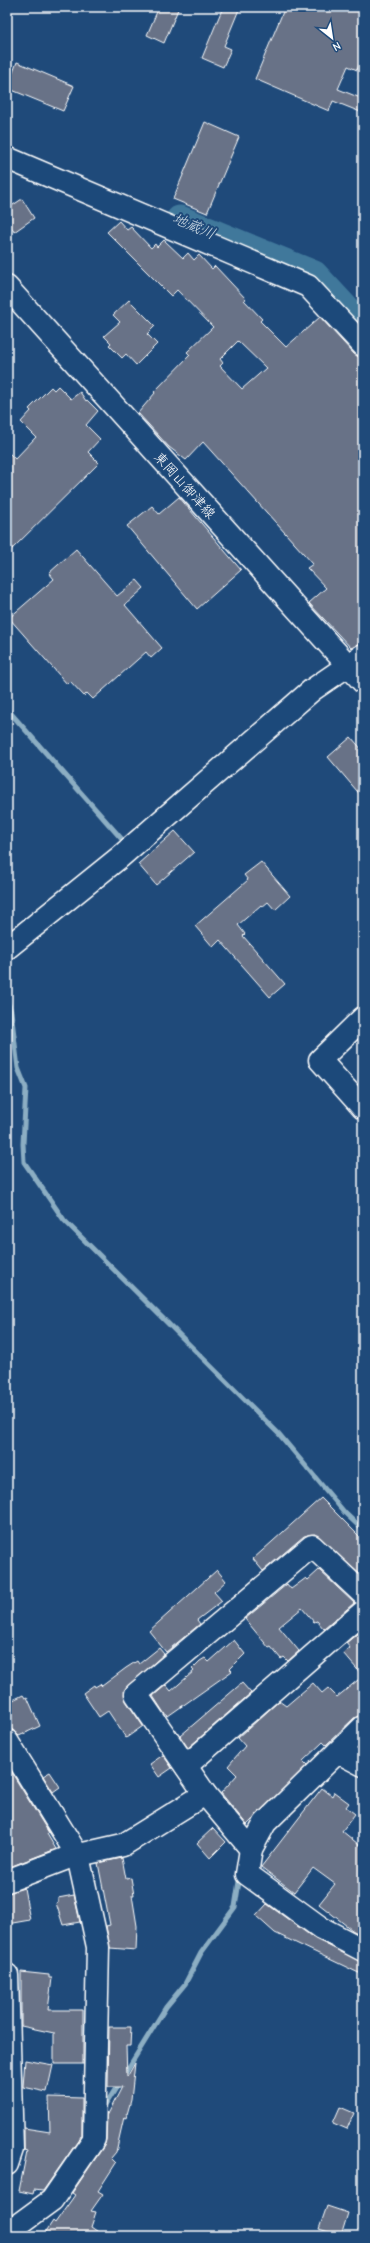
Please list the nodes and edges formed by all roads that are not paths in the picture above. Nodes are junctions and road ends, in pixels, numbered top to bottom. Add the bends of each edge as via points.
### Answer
1 (7, 158) edge
2 (7, 287) edge
3 (363, 345) edge
4 (356, 660) edge
5 (363, 682) edge
6 (7, 948) edge
7 (363, 1018) edge
8 (363, 1108) edge
9 (363, 1594) edge
10 (363, 1612) edge
11 (363, 1727) edge
12 (7, 1741) edge
13 (338, 1752) junction
14 (363, 1765) edge
15 (186, 1766) junction
16 (205, 1794) junction
17 (251, 1849) junction
18 (78, 1856) junction
19 (7, 1880) edge
20 (363, 1950) edge
21 (7, 1975) edge
22 (7, 2164) edge
23 (7, 2233) edge

1 - 3 street via 308,286
2 - 4 street, 東岡山御津線
4 - 5 street, 東岡山御津線
4 - 6 street via 312,690 120,857
7 - 8 street via 320,1060
9 - 15 street via 312,1546 136,1694
10 - 15 street
11 - 13 street
12 - 18 street
13 - 14 street
13 - 17 street via 265,1823
15 - 16 street
16 - 17 street
16 - 18 street via 124,1845
17 - 20 street via 247,1874 321,1928
18 - 19 street
18 - 23 street via 98,1947 94,2139 52,2200
21 - 22 street via 12,2149

